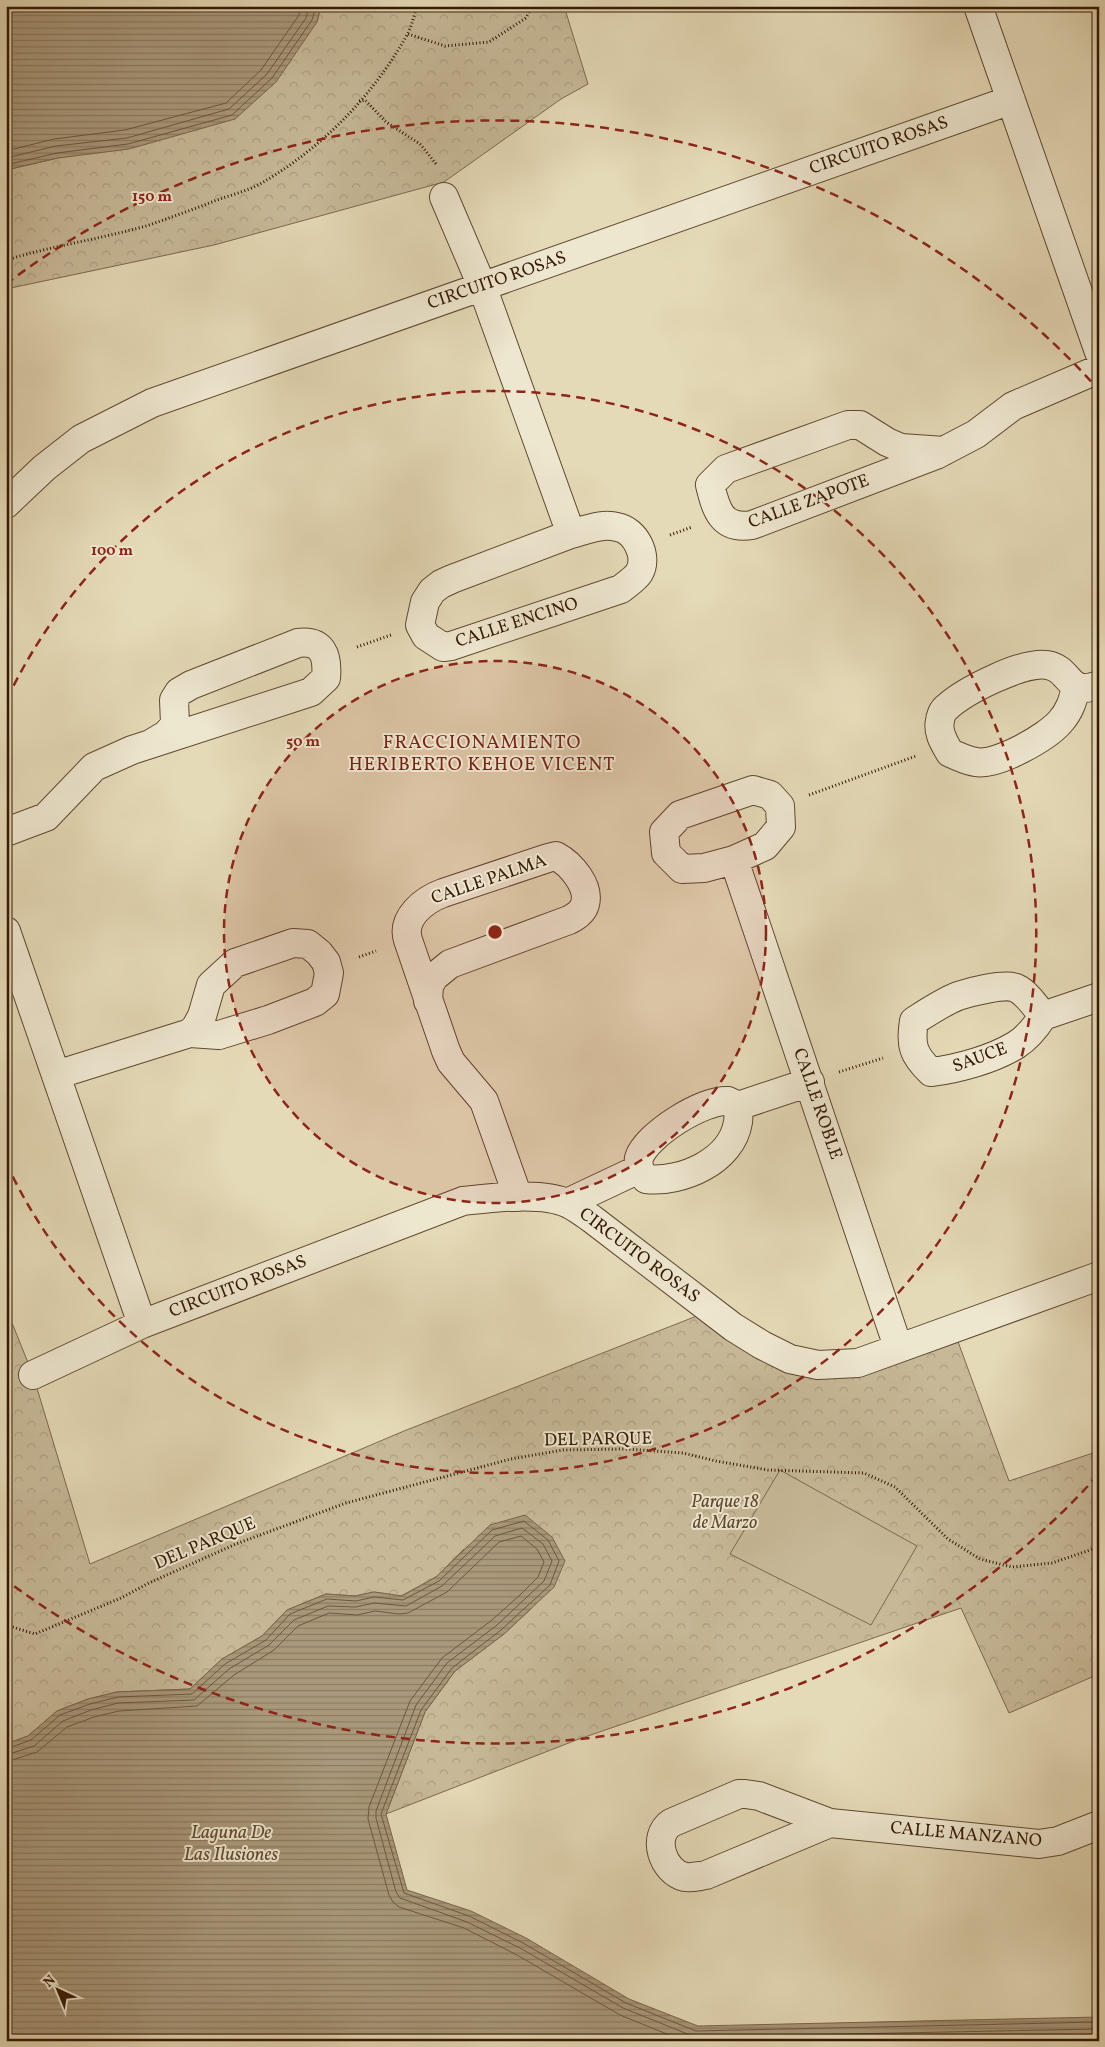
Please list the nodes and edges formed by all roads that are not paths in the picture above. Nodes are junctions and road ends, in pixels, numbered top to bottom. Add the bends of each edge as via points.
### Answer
1 (978, 6) edge
2 (1011, 100) junction
3 (444, 197) road end
4 (482, 286) junction
5 (1099, 352) edge
6 (1099, 369) edge
7 (944, 451) junction
8 (6, 504) edge
9 (571, 534) junction
10 (1087, 686) edge
11 (152, 743) junction
12 (6, 832) edge
13 (734, 860) junction
14 (6, 930) edge
15 (1099, 997) edge
16 (428, 1000) junction
17 (1043, 1016) junction
18 (190, 1033) junction
19 (56, 1075) junction
20 (810, 1082) junction
21 (738, 1106) junction
22 (638, 1169) junction
23 (518, 1197) junction
24 (568, 1203) junction
25 (1099, 1276) edge
26 (142, 1324) junction
27 (898, 1348) junction
28 (33, 1375) dead end
29 (830, 1823) junction
30 (1099, 1825) edge

1 - 2 street
2 - 4 street, CIRCUITO ROSAS
2 - 5 street
3 - 4 street
4 - 8 street, CIRCUITO ROSAS via 152,403 81,439
4 - 9 street
6 - 7 street, CALLE ZAPOTE via 1013,406 976,434
7 - 7 street, CALLE ZAPOTE via 741,527 721,516 710,485 726,469 848,425 860,425 901,448
9 - 9 street, CALLE ENCINO via 441,584 425,602 420,625 426,636 443,647 451,646 621,589 639,572 642,559 631,533 618,527
10 - 10 street via 1046,664 1009,672 979,686 945,709 939,722 942,738 950,753 977,763 1008,755 1060,722
11 - 11 street via 311,692 326,678 326,659 320,647 310,642 298,643 191,685 179,692 174,700 175,724 167,734
11 - 12 street via 94,767 46,817
13 - 13 street via 704,868 682,869 666,853 664,832 680,815 753,790 770,795 780,806 781,827 765,846
13 - 20 street, CALLE ROBLE
14 - 19 street
15 - 17 street
16 - 16 street, CALLE PALMA via 406,933 407,925 428,898 556,856 579,878 585,904 578,915 446,967 429,986
16 - 23 street via 451,1062 484,1101
17 - 17 street, SAUCE via 1016,988 1002,986 958,996 914,1021 911,1039 922,1064 931,1072 961,1068 1017,1044
18 - 18 street via 219,1035 315,1002 324,994 329,973 319,953 308,944 293,942 235,964 211,984 202,1016
18 - 19 street
19 - 26 street
20 - 21 street
20 - 27 street, CALLE ROBLE
21 - 22 street via 729,1101 707,1104 677,1120 662,1130 639,1157
21 - 22 street via 734,1135 724,1150 703,1166 681,1176 656,1180 646,1179
22 - 24 street
23 - 24 street, CIRCUITO ROSAS
23 - 26 street, CIRCUITO ROSAS via 463,1201
24 - 27 street, CIRCUITO ROSAS via 733,1327 790,1359 818,1365 858,1363
25 - 27 street, CIRCUITO ROSAS
26 - 28 street, CIRCUITO ROSAS
29 - 29 street, CALLE MANZANO via 759,1796 739,1794 671,1823 661,1836 662,1854 670,1868 685,1877 706,1875
29 - 30 street, CALLE MANZANO via 1038,1844 1058,1841

